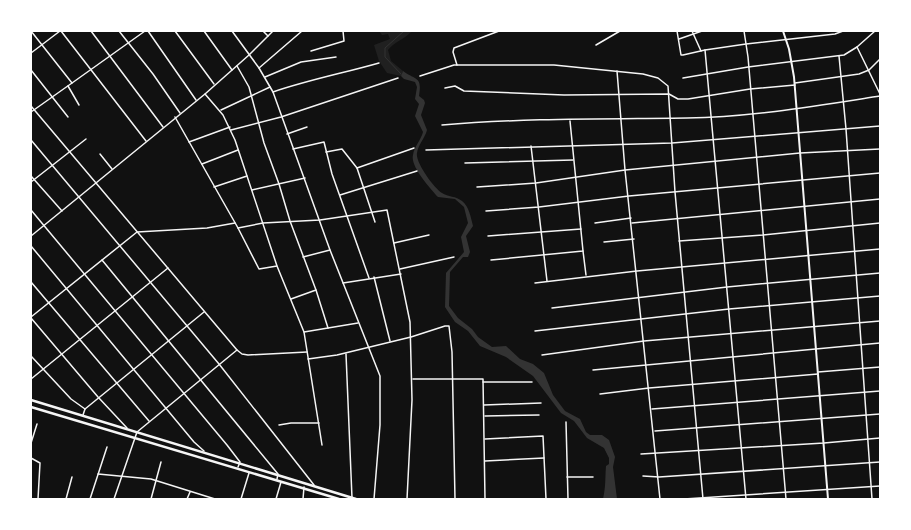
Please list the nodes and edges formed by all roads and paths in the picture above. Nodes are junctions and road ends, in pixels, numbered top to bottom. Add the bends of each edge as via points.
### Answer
1 (31, 31) edge
2 (60, 31) edge
3 (91, 31) edge
4 (119, 31) edge
5 (146, 31) edge
6 (175, 31) edge
7 (204, 31) edge
8 (232, 31) edge
9 (263, 31) edge
10 (273, 31) edge
11 (302, 31) edge
12 (343, 31) edge
13 (500, 31) edge
14 (620, 31) edge
15 (678, 31) edge
16 (692, 31) edge
17 (702, 31) edge
18 (744, 31) edge
19 (784, 31) edge
20 (843, 31) edge
21 (875, 31) edge
22 (694, 34) junction
23 (268, 36) junction
24 (679, 39) junction
25 (787, 39) junction
26 (128, 42) junction
27 (746, 44) junction
28 (42, 45) junction
29 (596, 45) dead end
30 (857, 47) junction
31 (705, 50) junction
32 (311, 51) dead end
33 (701, 51) junction
34 (31, 52) edge
35 (249, 55) junction
36 (110, 56) junction
37 (839, 56) junction
38 (336, 57) dead end
39 (880, 59) edge
40 (379, 63) dead end
41 (792, 63) junction
42 (237, 66) junction
43 (458, 66) junction
44 (748, 67) junction
45 (259, 68) junction
46 (31, 70) edge
47 (91, 70) junction
48 (232, 70) junction
49 (869, 70) junction
50 (617, 71) junction
51 (707, 73) junction
52 (420, 76) dead end
53 (265, 77) junction
54 (841, 77) junction
55 (398, 78) dead end
56 (684, 78) dead end
57 (72, 83) junction
58 (795, 84) junction
59 (214, 85) junction
60 (68, 86) junction
61 (270, 87) junction
62 (445, 88) dead end
63 (750, 89) junction
64 (273, 92) junction
65 (205, 94) junction
66 (620, 94) junction
67 (669, 94) junction
68 (880, 95) edge
69 (53, 96) junction
70 (251, 96) junction
71 (709, 96) junction
72 (196, 100) junction
73 (844, 101) junction
74 (79, 105) dead end
75 (31, 106) edge
76 (797, 108) junction
77 (34, 110) junction
78 (220, 110) junction
79 (31, 112) edge
80 (180, 113) junction
81 (752, 114) junction
82 (68, 116) dead end
83 (175, 116) junction
84 (281, 117) junction
85 (711, 117) junction
86 (621, 118) junction
87 (670, 118) junction
88 (570, 120) junction
89 (258, 123) junction
90 (442, 125) dead end
91 (880, 126) edge
92 (163, 127) junction
93 (230, 127) junction
94 (307, 127) dead end
95 (846, 129) junction
96 (231, 130) junction
97 (799, 132) junction
98 (287, 134) junction
99 (754, 137) junction
100 (86, 139) dead end
101 (714, 139) junction
102 (31, 140) edge
103 (146, 141) junction
104 (190, 142) junction
105 (672, 143) junction
106 (623, 144) junction
107 (531, 146) junction
108 (572, 146) junction
109 (414, 148) dead end
110 (293, 149) junction
111 (880, 149) edge
112 (238, 150) junction
113 (426, 150) dead end
114 (69, 151) junction
115 (847, 151) junction
116 (326, 152) junction
117 (800, 153) junction
118 (100, 154) dead end
119 (756, 158) junction
120 (532, 160) junction
121 (573, 160) junction
122 (464, 162) dead end
123 (716, 162) junction
124 (202, 164) junction
125 (52, 165) junction
126 (673, 165) junction
127 (358, 168) junction
128 (112, 169) junction
129 (625, 170) junction
130 (417, 171) dead end
131 (880, 173) edge
132 (31, 176) edge
133 (247, 176) junction
134 (848, 176) junction
135 (305, 178) junction
136 (575, 178) junction
137 (34, 179) junction
138 (802, 181) junction
139 (31, 182) edge
140 (96, 183) junction
141 (536, 183) junction
142 (279, 184) junction
143 (758, 184) junction
144 (214, 187) junction
145 (364, 187) junction
146 (477, 187) dead end
147 (718, 188) junction
148 (252, 190) junction
149 (675, 192) junction
150 (340, 195) junction
151 (79, 196) junction
152 (629, 196) junction
153 (880, 199) edge
154 (850, 202) junction
155 (578, 203) junction
156 (804, 207) junction
157 (539, 208) junction
158 (31, 210) edge
159 (761, 210) junction
160 (62, 211) junction
161 (486, 211) dead end
162 (373, 212) junction
163 (721, 214) junction
164 (348, 216) junction
165 (631, 218) junction
166 (677, 218) junction
167 (320, 220) junction
168 (290, 222) junction
169 (375, 222) dead end
170 (235, 223) junction
171 (263, 223) junction
172 (595, 223) dead end
173 (632, 223) junction
174 (880, 223) edge
175 (44, 225) junction
176 (852, 226) junction
177 (238, 228) junction
178 (581, 228) junction
179 (806, 231) junction
180 (138, 232) junction
181 (541, 232) junction
182 (429, 235) dead end
183 (763, 235) junction
184 (31, 236) edge
185 (488, 236) dead end
186 (723, 238) junction
187 (634, 239) junction
188 (679, 241) junction
189 (604, 242) dead end
190 (394, 244) junction
191 (31, 246) edge
192 (120, 247) junction
193 (880, 249) edge
194 (330, 250) junction
195 (583, 251) junction
196 (854, 251) junction
197 (544, 255) junction
198 (808, 256) junction
199 (303, 257) junction
200 (454, 257) dead end
201 (102, 260) junction
202 (490, 260) dead end
203 (765, 260) junction
204 (725, 262) junction
205 (277, 266) junction
206 (681, 266) junction
207 (168, 268) junction
208 (400, 269) junction
209 (637, 270) junction
210 (86, 273) junction
211 (880, 273) edge
212 (400, 274) junction
213 (855, 275) junction
214 (586, 276) junction
215 (374, 277) junction
216 (369, 278) junction
217 (810, 280) junction
218 (547, 281) junction
219 (31, 282) edge
220 (150, 283) junction
221 (343, 283) junction
222 (535, 283) dead end
223 (767, 284) junction
224 (727, 287) junction
225 (67, 288) junction
226 (316, 290) junction
227 (684, 292) junction
228 (639, 296) junction
229 (880, 296) edge
230 (133, 297) junction
231 (857, 298) junction
232 (291, 299) junction
233 (48, 303) junction
234 (812, 303) junction
235 (769, 306) junction
236 (552, 308) dead end
237 (729, 309) junction
238 (115, 311) junction
239 (204, 312) junction
240 (686, 314) junction
241 (31, 317) edge
242 (641, 319) junction
243 (880, 321) edge
244 (859, 322) junction
245 (358, 323) junction
246 (98, 326) junction
247 (188, 326) junction
248 (814, 327) junction
249 (328, 328) junction
250 (534, 331) dead end
251 (771, 331) junction
252 (304, 332) junction
253 (731, 334) junction
254 (411, 337) junction
255 (688, 337) junction
256 (80, 339) junction
257 (170, 340) junction
258 (390, 341) junction
259 (644, 341) junction
260 (880, 344) edge
261 (860, 345) junction
262 (369, 346) junction
263 (237, 350) junction
264 (816, 350) junction
265 (307, 352) junction
266 (62, 353) junction
267 (346, 353) junction
268 (773, 354) junction
269 (151, 355) junction
270 (542, 355) dead end
271 (31, 356) edge
272 (733, 357) junction
273 (308, 359) junction
274 (690, 362) junction
275 (219, 364) junction
276 (647, 366) junction
277 (880, 367) edge
278 (134, 368) junction
279 (862, 368) junction
280 (43, 369) junction
281 (593, 370) dead end
282 (818, 373) junction
283 (201, 378) junction
284 (775, 378) junction
285 (31, 379) edge
286 (413, 379) junction
287 (452, 379) junction
288 (736, 380) junction
289 (483, 382) junction
290 (532, 382) dead end
291 (116, 383) junction
292 (692, 384) junction
293 (649, 388) junction
294 (880, 391) edge
295 (864, 392) junction
296 (183, 393) junction
297 (600, 394) dead end
298 (820, 396) junction
299 (98, 397) junction
300 (777, 399) junction
301 (31, 400) edge
302 (541, 403) dead end
303 (738, 403) junction
304 (484, 404) junction
305 (694, 406) junction
306 (31, 407) edge
307 (165, 407) junction
308 (85, 409) junction
309 (652, 409) junction
310 (539, 414) dead end
311 (880, 414) edge
312 (83, 416) junction
313 (484, 416) junction
314 (866, 416) junction
315 (822, 418) junction
316 (149, 421) junction
317 (566, 422) dead end
318 (780, 422) junction
319 (319, 423) junction
320 (37, 424) dead end
321 (738, 424) junction
322 (279, 425) dead end
323 (696, 428) junction
324 (128, 429) junction
325 (654, 431) junction
326 (137, 432) junction
327 (134, 437) junction
328 (485, 438) junction
329 (880, 438) edge
330 (867, 439) junction
331 (31, 443) edge
332 (824, 443) junction
333 (322, 445) dead end
334 (188, 446) junction
335 (781, 446) junction
336 (107, 447) dead end
337 (742, 448) junction
338 (698, 450) junction
339 (204, 451) junction
340 (187, 453) junction
341 (641, 454) dead end
342 (656, 454) junction
343 (31, 458) edge
344 (544, 458) junction
345 (485, 461) junction
346 (161, 462) dead end
347 (240, 462) junction
348 (880, 462) edge
349 (869, 463) junction
350 (826, 466) junction
351 (238, 468) junction
352 (783, 469) junction
353 (250, 471) junction
354 (743, 471) junction
355 (98, 474) junction
356 (278, 474) junction
357 (701, 475) junction
358 (643, 476) dead end
359 (72, 477) dead end
360 (121, 477) junction
361 (568, 477) junction
362 (593, 477) dead end
363 (659, 477) junction
364 (277, 479) junction
365 (281, 480) junction
366 (155, 481) junction
367 (314, 485) junction
368 (880, 486) edge
369 (304, 487) junction
370 (871, 487) junction
371 (828, 490) junction
372 (190, 491) junction
373 (786, 492) junction
374 (745, 494) junction
375 (329, 495) junction
376 (38, 499) edge
377 (66, 499) edge
378 (90, 499) edge
379 (114, 499) edge
380 (151, 499) edge
381 (187, 499) edge
382 (215, 499) edge
383 (241, 499) edge
384 (276, 499) edge
385 (303, 499) edge
386 (327, 499) edge
387 (340, 499) edge
388 (354, 499) edge
389 (374, 499) edge
390 (407, 499) edge
391 (455, 499) edge
392 (485, 499) edge
393 (546, 499) edge
394 (568, 499) edge
395 (660, 499) edge
396 (684, 499) edge
397 (703, 499) edge
398 (746, 499) edge
399 (786, 499) edge
400 (828, 499) edge
401 (872, 499) edge

1 - 28 street
2 - 28 street
2 - 47 street
3 - 36 street
4 - 26 street
5 - 26 street
5 - 72 street
6 - 59 street
7 - 48 street
8 - 35 street
9 - 23 street
10 - 23 street
11 - 45 street
12 - 32 street via 344,41
13 - 43 street via 454,48
14 - 29 street
15 - 24 street
16 - 22 street
17 - 22 street
18 - 27 street
19 - 25 street
20 - 25 street
21 - 30 street
22 - 24 street
22 - 33 street
23 - 35 street
24 - 33 street via 681,55
25 - 27 street
25 - 41 street
26 - 36 street
26 - 80 street
27 - 31 street
27 - 44 street
28 - 34 street
28 - 57 street
30 - 37 street
30 - 49 street
31 - 33 street
31 - 51 street
35 - 42 street
35 - 45 street
36 - 47 street
36 - 92 street
37 - 41 street
37 - 54 street
38 - 53 street via 302,62
39 - 49 street
40 - 64 street
41 - 44 street
41 - 58 street
42 - 48 street
42 - 70 street
43 - 50 street via 554,65
43 - 52 street via 447,66
44 - 51 street
44 - 63 street
45 - 53 street
46 - 69 street
47 - 57 street
47 - 103 street
48 - 59 street
49 - 54 street
49 - 68 street
50 - 66 street
50 - 67 street via 658,78 668,86
51 - 56 street
51 - 71 street
53 - 61 street
54 - 58 street
54 - 73 street
55 - 84 street
57 - 60 street
58 - 63 street
58 - 76 street
59 - 65 street
60 - 69 street
60 - 74 street
61 - 64 street
61 - 70 street
62 - 66 street via 455,86 464,91 564,95
63 - 71 street
63 - 81 street
64 - 84 street
65 - 72 street
65 - 78 street
66 - 67 street
66 - 86 street
67 - 71 street via 678,99
67 - 87 street
68 - 73 street
69 - 77 street
69 - 82 street
70 - 78 street
70 - 89 street
71 - 85 street
72 - 80 street
73 - 76 street
73 - 95 street
75 - 77 street
76 - 81 street
76 - 97 street
77 - 79 street
77 - 114 street
78 - 93 street
80 - 83 street
81 - 85 street
81 - 99 street
83 - 92 street
83 - 104 street
84 - 89 street
84 - 98 street
85 - 87 street
85 - 101 street
86 - 87 street
86 - 88 street
86 - 106 street
87 - 105 street
88 - 90 street
88 - 108 street
89 - 96 street
89 - 142 street
91 - 95 street
92 - 103 street
93 - 96 street
93 - 104 street
94 - 98 street
95 - 97 street
95 - 115 street
96 - 112 street
97 - 99 street
97 - 117 street
98 - 110 street
99 - 101 street
99 - 119 street
100 - 114 street
101 - 105 street
101 - 123 street
102 - 125 street
103 - 128 street
104 - 124 street
105 - 106 street
105 - 126 street
106 - 108 street
106 - 129 street
107 - 108 street
107 - 113 street
107 - 120 street
108 - 121 street
109 - 127 street
110 - 116 street via 322,142
110 - 135 street
111 - 115 street
112 - 124 street
112 - 133 street
114 - 125 street
114 - 140 street
115 - 117 street
115 - 134 street
116 - 127 street via 342,149
116 - 150 street
117 - 119 street
117 - 138 street
118 - 128 street
119 - 123 street
119 - 143 street
120 - 121 street
120 - 122 street
120 - 141 street
121 - 136 street
123 - 126 street
123 - 147 street
124 - 144 street
125 - 137 street
125 - 151 street
126 - 129 street
126 - 149 street
127 - 145 street
128 - 140 street
129 - 136 street
129 - 152 street
130 - 145 street
131 - 134 street
132 - 137 street
133 - 144 street
133 - 148 street
134 - 138 street
134 - 154 street
135 - 142 street
135 - 167 street
136 - 141 street
136 - 155 street
137 - 139 street
137 - 160 street
138 - 143 street
138 - 156 street
140 - 151 street
140 - 180 street
141 - 146 street
141 - 157 street
142 - 148 street
142 - 168 street
143 - 147 street
143 - 159 street
144 - 170 street
145 - 150 street
145 - 162 street
147 - 149 street
147 - 163 street
148 - 171 street
149 - 152 street
149 - 166 street
150 - 164 street
151 - 160 street
151 - 192 street
152 - 155 street
152 - 165 street
153 - 154 street
154 - 156 street
154 - 176 street
155 - 157 street
155 - 178 street
156 - 159 street
156 - 179 street
157 - 161 street
157 - 181 street
158 - 175 street
159 - 163 street
159 - 183 street
160 - 175 street
162 - 164 street
162 - 169 street
162 - 190 street via 386,210
163 - 166 street
163 - 186 street
164 - 167 street
164 - 216 street
165 - 172 street
165 - 173 street
166 - 173 street
166 - 188 street
167 - 168 street
167 - 194 street
168 - 171 street
168 - 199 street
170 - 177 street
170 - 180 street via 207,228
171 - 177 street
171 - 205 street
173 - 187 street
174 - 176 street
175 - 184 street
175 - 210 street
176 - 179 street
176 - 196 street
177 - 205 street via 260,270
178 - 181 street
178 - 195 street
179 - 183 street
179 - 198 street
180 - 192 street
180 - 207 street
181 - 185 street
181 - 197 street
182 - 190 street
183 - 186 street
183 - 203 street
186 - 188 street
186 - 204 street
187 - 189 street
187 - 209 street
188 - 206 street
190 - 208 street
191 - 225 street
192 - 201 street
192 - 220 street
193 - 196 street
194 - 199 street
194 - 221 street
195 - 197 street
195 - 214 street
196 - 198 street
196 - 213 street
197 - 202 street
197 - 218 street
198 - 203 street
198 - 217 street
199 - 226 street
200 - 208 street
201 - 210 street
201 - 230 street
203 - 204 street
203 - 223 street
204 - 206 street
204 - 224 street
205 - 232 street
206 - 209 street
206 - 227 street
207 - 220 street
207 - 239 street
208 - 212 street
209 - 214 street
209 - 228 street
210 - 225 street
210 - 238 street
211 - 213 street
212 - 215 street
212 - 254 street
213 - 217 street
213 - 231 street
214 - 218 street
215 - 216 street
215 - 258 street
216 - 221 street
217 - 223 street
217 - 234 street
218 - 222 street
219 - 233 street
220 - 230 street
220 - 247 street
221 - 245 street
223 - 224 street
223 - 235 street
224 - 227 street
224 - 237 street
225 - 233 street
225 - 246 street
226 - 232 street
226 - 249 street
227 - 228 street
227 - 240 street
228 - 236 street
228 - 242 street
229 - 231 street
230 - 238 street
230 - 257 street
231 - 234 street
231 - 244 street
232 - 252 street
233 - 241 street
233 - 256 street
234 - 235 street
234 - 248 street
235 - 237 street
235 - 251 street
237 - 240 street
237 - 253 street
238 - 246 street
238 - 269 street
239 - 247 street
239 - 263 street
240 - 242 street
240 - 255 street
241 - 266 street
242 - 250 street
242 - 259 street
243 - 244 street
244 - 248 street
244 - 261 street
245 - 249 street
245 - 262 street
246 - 256 street
246 - 278 street
247 - 257 street
247 - 275 street
248 - 251 street
248 - 264 street
249 - 252 street
251 - 253 street
251 - 268 street
252 - 265 street
253 - 255 street
253 - 272 street
254 - 258 street
254 - 286 street
254 - 287 street via 445,326 449,328
255 - 259 street
255 - 274 street
256 - 266 street
256 - 291 street
257 - 269 street
257 - 283 street
258 - 262 street
259 - 270 street
259 - 276 street
260 - 261 street
261 - 264 street
261 - 279 street
262 - 267 street
262 - 389 street via 380,376 381,388 379,454
263 - 265 street via 244,354
263 - 275 street
264 - 268 street
264 - 282 street
265 - 273 street
266 - 280 street
266 - 299 street
267 - 273 street
267 - 388 street
268 - 272 street
268 - 284 street
269 - 278 street
269 - 296 street
271 - 280 street
272 - 274 street
272 - 288 street
273 - 319 street
274 - 276 street
274 - 292 street
275 - 283 street
275 - 367 street
276 - 281 street
276 - 293 street
277 - 279 street
278 - 291 street
278 - 307 street
279 - 282 street
279 - 295 street
280 - 285 street
280 - 308 street
282 - 284 street
282 - 298 street
283 - 296 street
283 - 356 street
284 - 288 street
284 - 300 street
286 - 287 street
286 - 390 street
287 - 289 street via 482,379
287 - 391 street
288 - 292 street
288 - 303 street
289 - 290 street
289 - 304 street
291 - 299 street
291 - 316 street
292 - 293 street
292 - 305 street
293 - 297 street
293 - 309 street
294 - 295 street
295 - 298 street
295 - 314 street
296 - 307 street
296 - 347 street
298 - 300 street
298 - 315 street
299 - 308 street
299 - 324 street
300 - 303 street
300 - 318 street
301 - 312 highway
302 - 304 street
303 - 305 street
303 - 321 street
304 - 313 street
305 - 309 street
305 - 323 street
306 - 327 highway
307 - 316 street
307 - 339 street
308 - 312 street
309 - 325 street
310 - 313 street
311 - 314 street
312 - 324 highway
313 - 328 street
314 - 315 street
314 - 330 street
315 - 318 street
315 - 332 street
316 - 326 street
317 - 361 street
318 - 321 street
318 - 335 street
319 - 322 street
319 - 333 street
320 - 331 street
321 - 323 street
321 - 337 street
323 - 325 street
323 - 338 street
324 - 326 highway
325 - 342 street
326 - 327 street
326 - 334 highway
327 - 340 highway
327 - 360 street
328 - 344 street via 543,436
328 - 345 street
329 - 330 street
330 - 332 street
330 - 349 street
332 - 335 street
332 - 350 street
334 - 339 highway
334 - 340 highway
335 - 337 street
335 - 352 street
336 - 355 street
337 - 338 street
337 - 354 street
338 - 342 street
338 - 357 street
339 - 347 highway
340 - 351 highway
341 - 342 street
342 - 363 street
343 - 376 street via 40,462
344 - 345 street
344 - 393 street
345 - 392 street
346 - 366 street
347 - 351 street
347 - 356 highway
348 - 349 street
349 - 350 street
349 - 370 street
350 - 352 street
350 - 371 street
351 - 353 highway
352 - 354 street
352 - 373 street
353 - 364 highway
353 - 383 street
354 - 357 street
354 - 374 street
355 - 360 street
355 - 378 street
356 - 364 street
356 - 367 highway
357 - 363 street
357 - 397 street
358 - 363 street
359 - 377 street
360 - 366 street
360 - 379 street
361 - 362 street
361 - 394 street
363 - 395 street
364 - 365 highway
365 - 369 highway
365 - 384 street
366 - 372 street
366 - 380 street
367 - 388 highway
368 - 370 street
369 - 375 highway
369 - 385 street
370 - 371 street
370 - 401 street
371 - 373 street
371 - 400 street
372 - 381 street
372 - 382 street
373 - 374 street
373 - 399 street
374 - 397 street
374 - 398 street
375 - 386 street
375 - 387 highway
396 - 397 street

